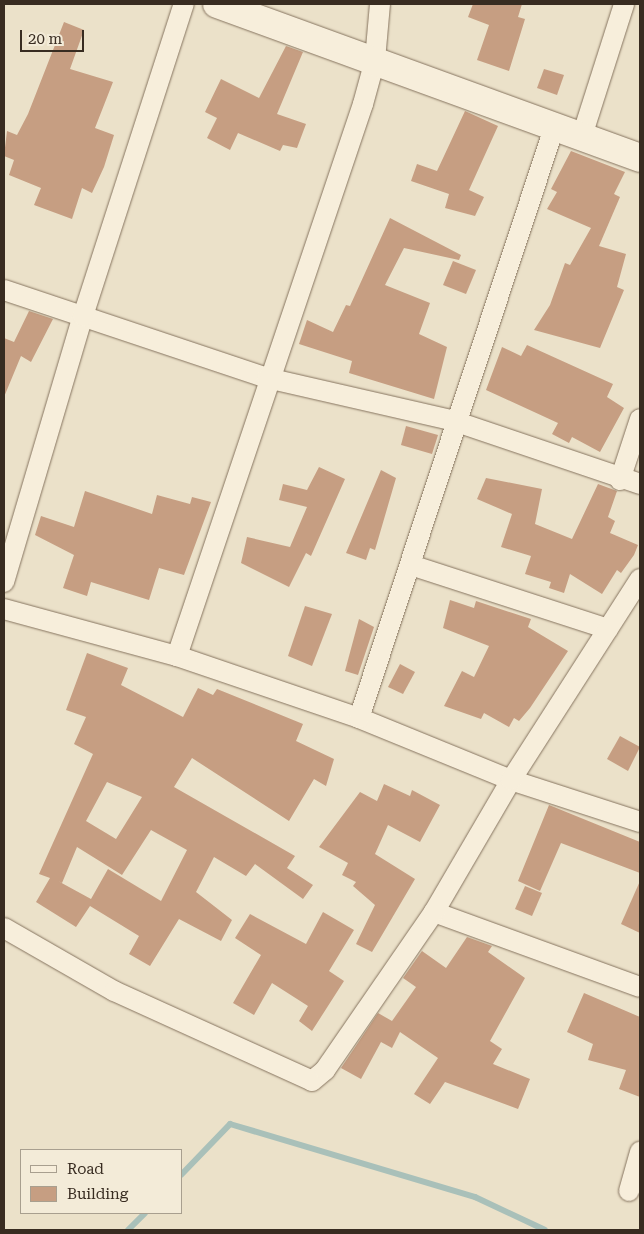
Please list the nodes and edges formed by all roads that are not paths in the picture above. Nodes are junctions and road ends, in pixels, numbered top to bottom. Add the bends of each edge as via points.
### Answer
1 (184, 4) edge
2 (217, 4) edge
3 (380, 4) edge
4 (625, 7) edge
5 (375, 60) junction
6 (555, 126) junction
7 (582, 136) junction
8 (640, 158) edge
9 (4, 290) edge
10 (83, 316) junction
11 (267, 378) junction
12 (640, 419) edge
13 (454, 421) junction
14 (620, 480) junction
15 (640, 484) edge
16 (411, 565) junction
17 (640, 579) edge
18 (4, 582) edge
19 (4, 609) edge
20 (608, 629) junction
21 (177, 656) junction
22 (359, 718) junction
23 (511, 780) junction
24 (640, 822) edge
25 (434, 912) junction
26 (4, 928) edge
27 (640, 986) edge
28 (640, 1152) edge
29 (629, 1191) dead end

1 - 10 street
2 - 5 main road
3 - 5 street
4 - 7 street
5 - 6 main road
5 - 11 street
6 - 7 main road
6 - 13 street
7 - 8 main road
9 - 10 street
10 - 11 street
10 - 18 street
11 - 13 street
11 - 21 street
12 - 14 street
13 - 14 street
13 - 16 street
14 - 15 street
16 - 20 street
16 - 22 street
17 - 20 street
19 - 21 street
20 - 23 street
21 - 22 street
22 - 23 street
23 - 24 street
23 - 25 street
25 - 26 street via 325,1070 312,1081 114,991
25 - 27 street
28 - 29 street

